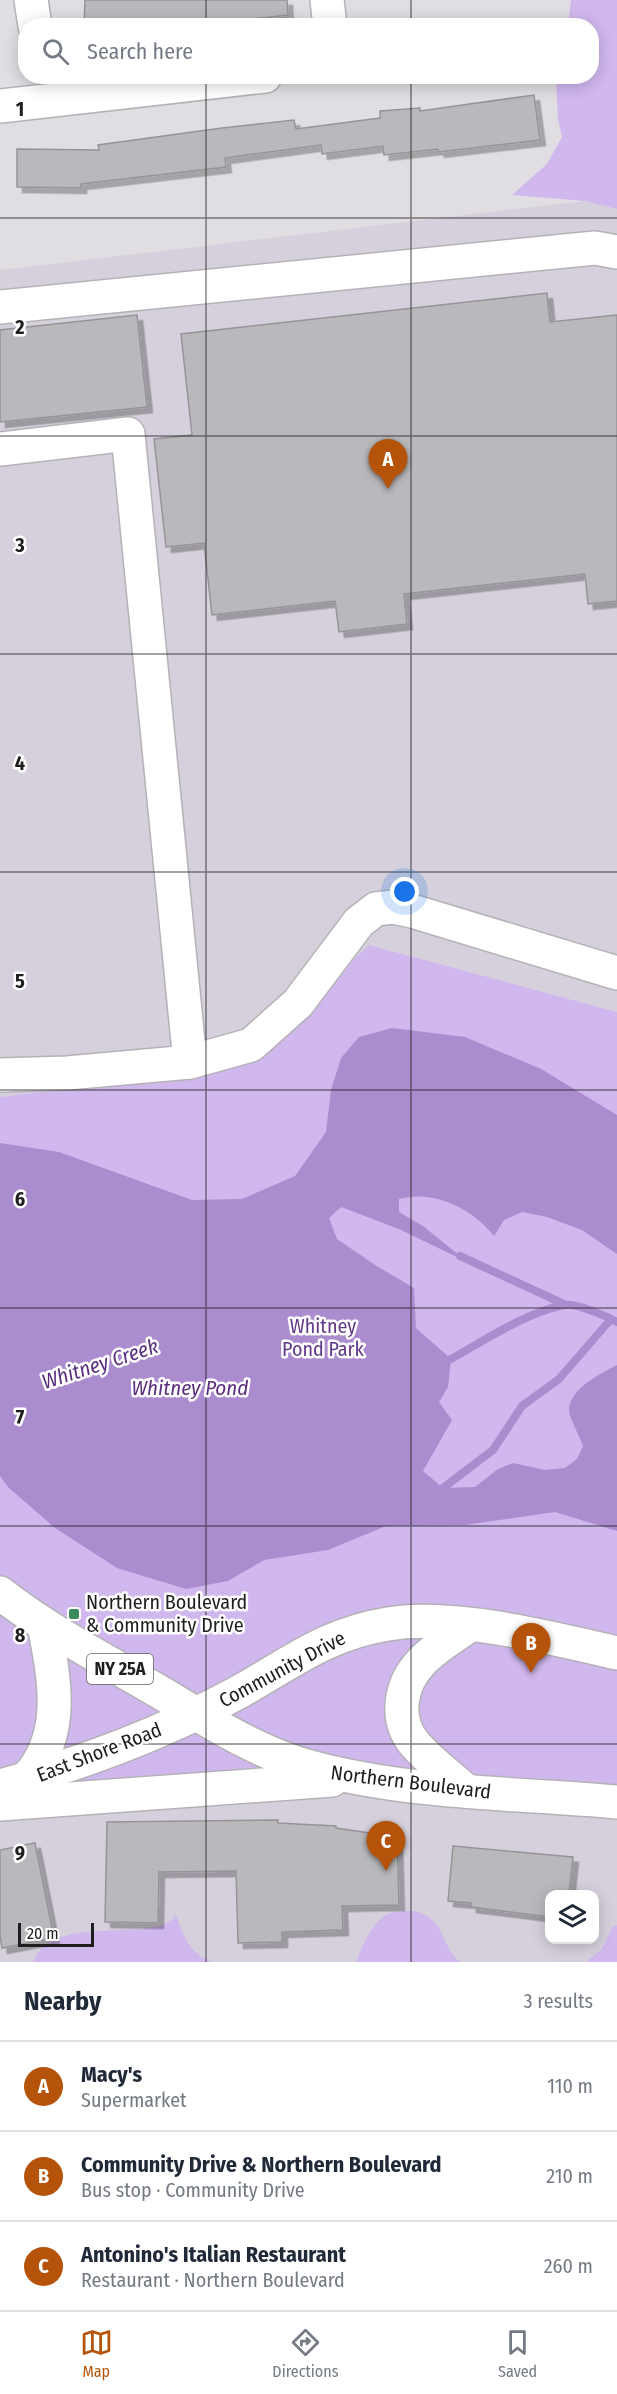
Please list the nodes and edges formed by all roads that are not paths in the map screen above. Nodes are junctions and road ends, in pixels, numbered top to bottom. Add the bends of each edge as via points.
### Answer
1 (31, 0) edge
2 (327, 0) edge
3 (34, 18) edge
4 (329, 18) edge
5 (128, 84) edge
6 (43, 89) edge
7 (0, 106) edge
8 (617, 252) edge
9 (0, 307) edge
10 (0, 449) edge
11 (617, 973) edge
12 (190, 1062) junction
13 (0, 1075) edge
14 (0, 1593) edge
15 (44, 1625) junction
16 (469, 1626) junction
17 (617, 1653) edge
18 (196, 1713) junction
19 (355, 1778) junction
20 (13, 1782) edge
21 (466, 1791) junction
22 (617, 1802) edge
23 (0, 1804) edge

1 - 3 main road
2 - 4 main road
5 - 6 main road
6 - 7 main road
8 - 9 main road via 595,248
10 - 12 main road via 128,434
11 - 12 main road via 412,911 376,909 359,922 298,1002 251,1045
12 - 13 main road
14 - 15 main road, Northern Boulevard / NY 25A
15 - 18 main road, Northern Boulevard / NY 25A
15 - 20 main road via 56,1702 44,1750
16 - 17 main road, Community Drive
16 - 18 main road, Community Drive via 418,1622 364,1628 330,1639
16 - 21 main road via 420,1662 405,1687 402,1713 415,1743
18 - 19 main road, Northern Boulevard / NY 25A via 268,1752
18 - 20 main road, East Shore Road via 141,1737
19 - 21 main road, Northern Boulevard / NY 25A
19 - 23 main road
21 - 22 main road, Northern Boulevard / NY 25A

